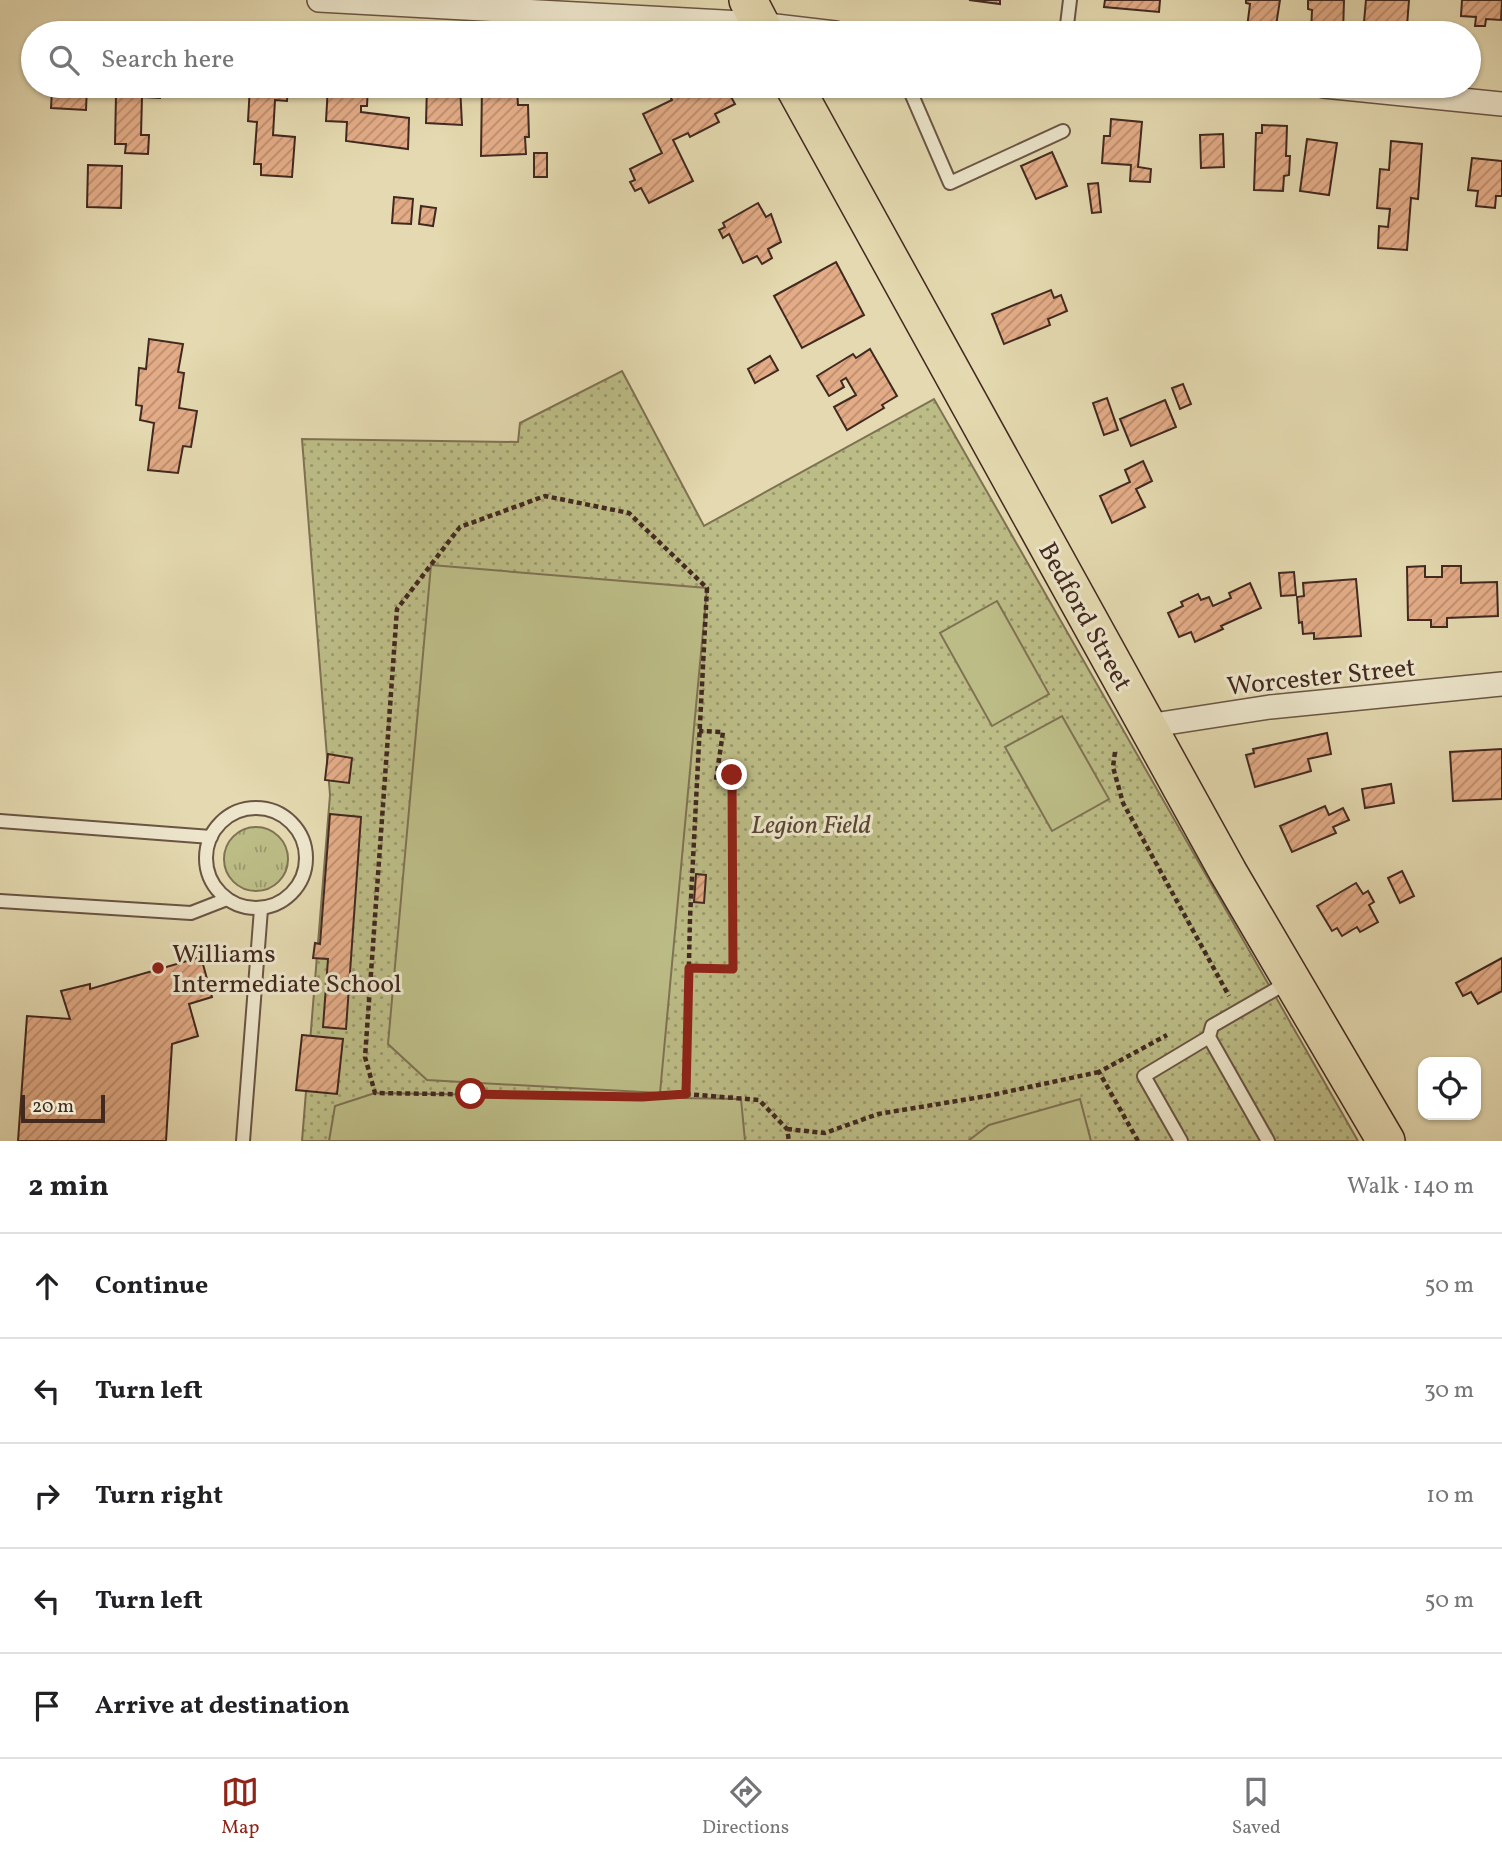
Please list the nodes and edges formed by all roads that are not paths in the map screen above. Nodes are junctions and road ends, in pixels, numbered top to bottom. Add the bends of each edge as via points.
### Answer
1 (319, 0) edge
2 (1070, 0) edge
3 (758, 19) edge
4 (1067, 21) edge
5 (801, 98) edge
6 (913, 98) edge
7 (1443, 98) edge
8 (1502, 104) edge
9 (1063, 131) dead end
10 (1502, 684) edge
11 (1147, 726) junction
12 (0, 821) edge
13 (211, 837) junction
14 (227, 899) junction
15 (0, 901) edge
16 (261, 909) junction
17 (1291, 981) junction
18 (1209, 1037) junction
19 (243, 1141) edge
20 (1181, 1141) edge
21 (1268, 1141) edge
22 (1386, 1141) edge

1 - 3 street
2 - 4 lane
5 - 11 main road, Bedford Street
6 - 9 lane via 950,183
7 - 8 street
10 - 11 street, Worcester Street via 1270,707
11 - 17 main road, Bedford Street
12 - 13 lane
13 - 14 lane via 206,853 208,871
13 - 16 lane via 226,818 248,808 279,813 298,830 307,852 300,883 290,895
14 - 15 lane via 191,913
14 - 16 lane
16 - 19 lane
17 - 18 lane via 1212,1026
17 - 22 main road, Bedford Street
18 - 20 lane via 1144,1076
18 - 21 lane

